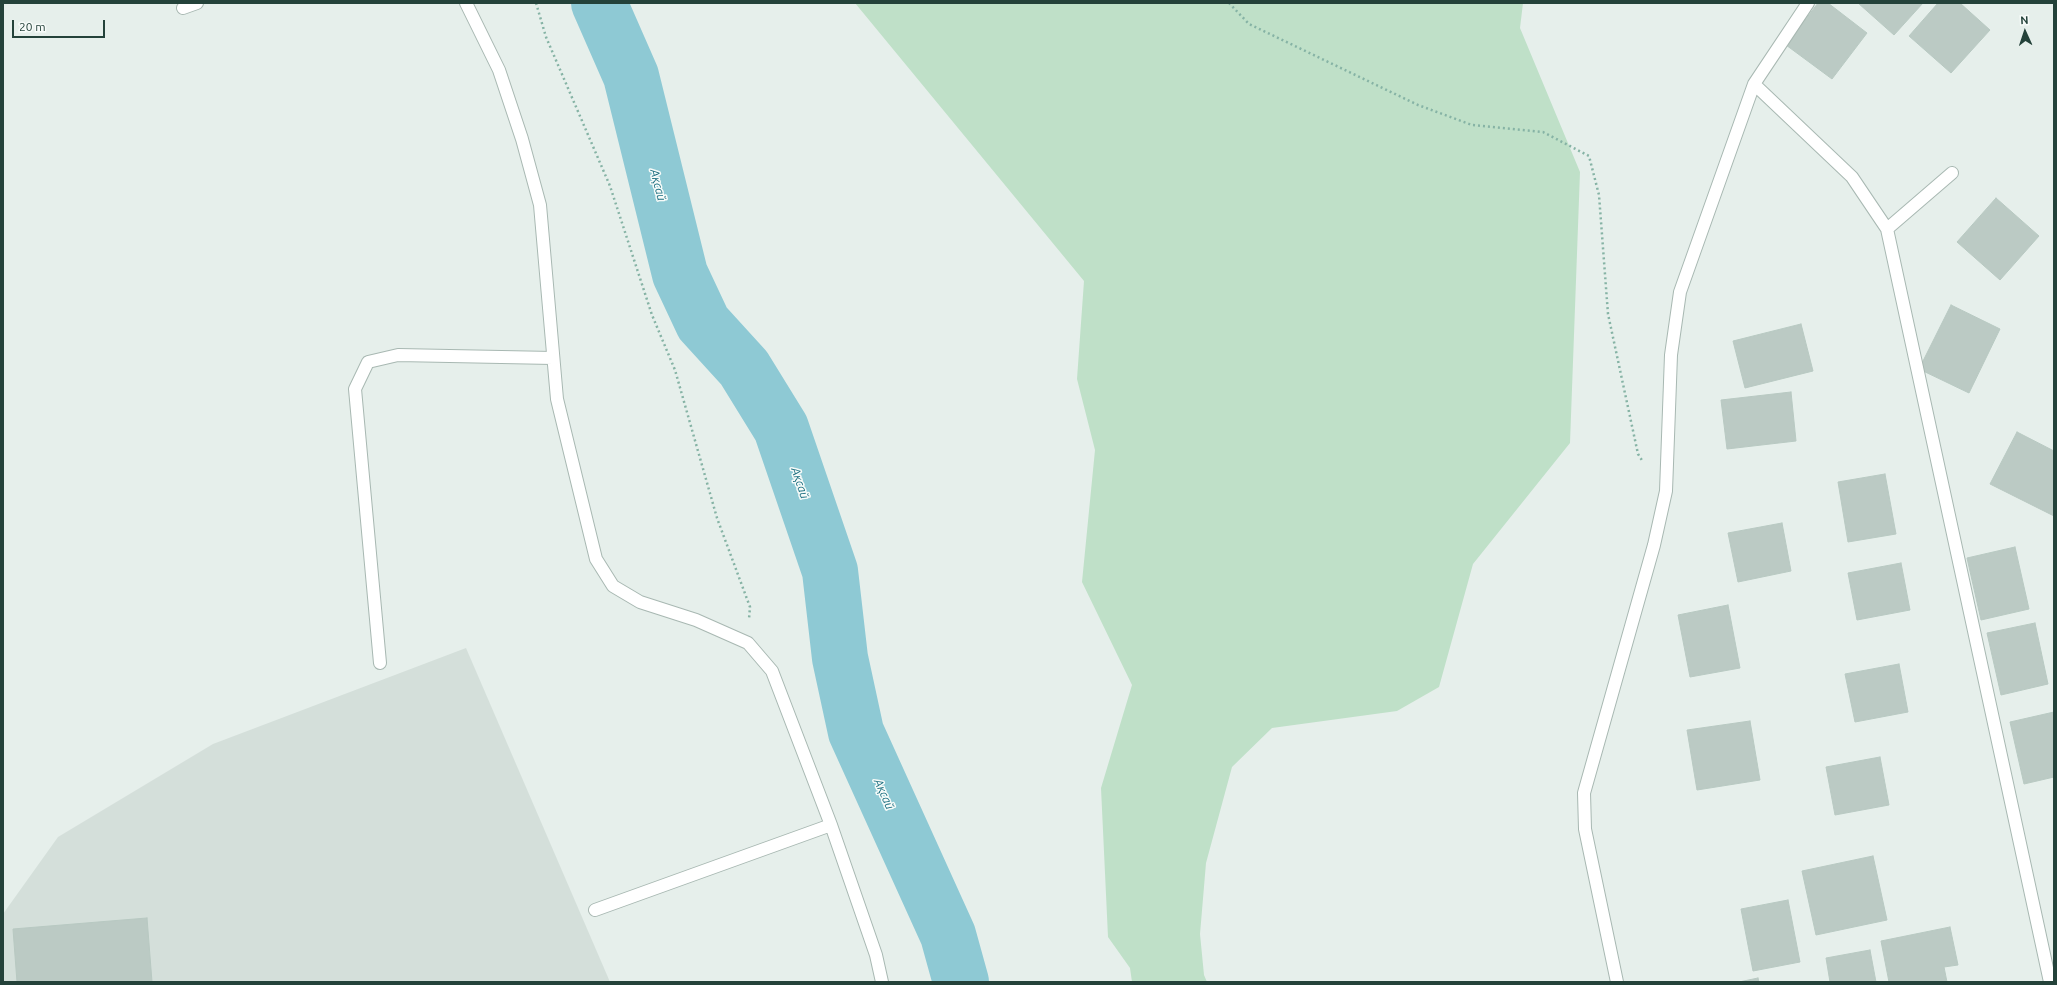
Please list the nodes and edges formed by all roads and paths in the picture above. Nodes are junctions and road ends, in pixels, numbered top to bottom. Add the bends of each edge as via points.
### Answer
1 (197, 3) edge
2 (466, 3) edge
3 (536, 3) edge
4 (1229, 3) edge
5 (1808, 3) edge
6 (183, 8) dead end
7 (1754, 84) junction
8 (1952, 173) dead end
9 (1887, 229) junction
10 (553, 358) junction
11 (1666, 491) junction
12 (748, 643) junction
13 (380, 663) dead end
14 (830, 826) junction
15 (595, 910) dead end
16 (882, 982) edge
17 (1618, 982) edge
18 (2050, 982) edge

1 - 6 street
2 - 10 street via 499,70 540,205
3 - 12 path via 546,37 610,186 652,315 675,370 717,518 750,607
4 - 11 path via 1249,24 1418,105 1472,125 1543,132 1589,156 1599,195 1608,314 1638,454
5 - 7 street
7 - 9 street via 1852,177
7 - 11 street via 1680,292 1671,355
8 - 9 street
9 - 18 street
10 - 12 street via 556,399 596,559 613,586 640,602 696,620
10 - 13 street via 398,355 368,362 355,389
11 - 17 street via 1654,545 1584,793 1585,829
12 - 14 street via 772,671
14 - 15 street
14 - 16 street via 876,955

